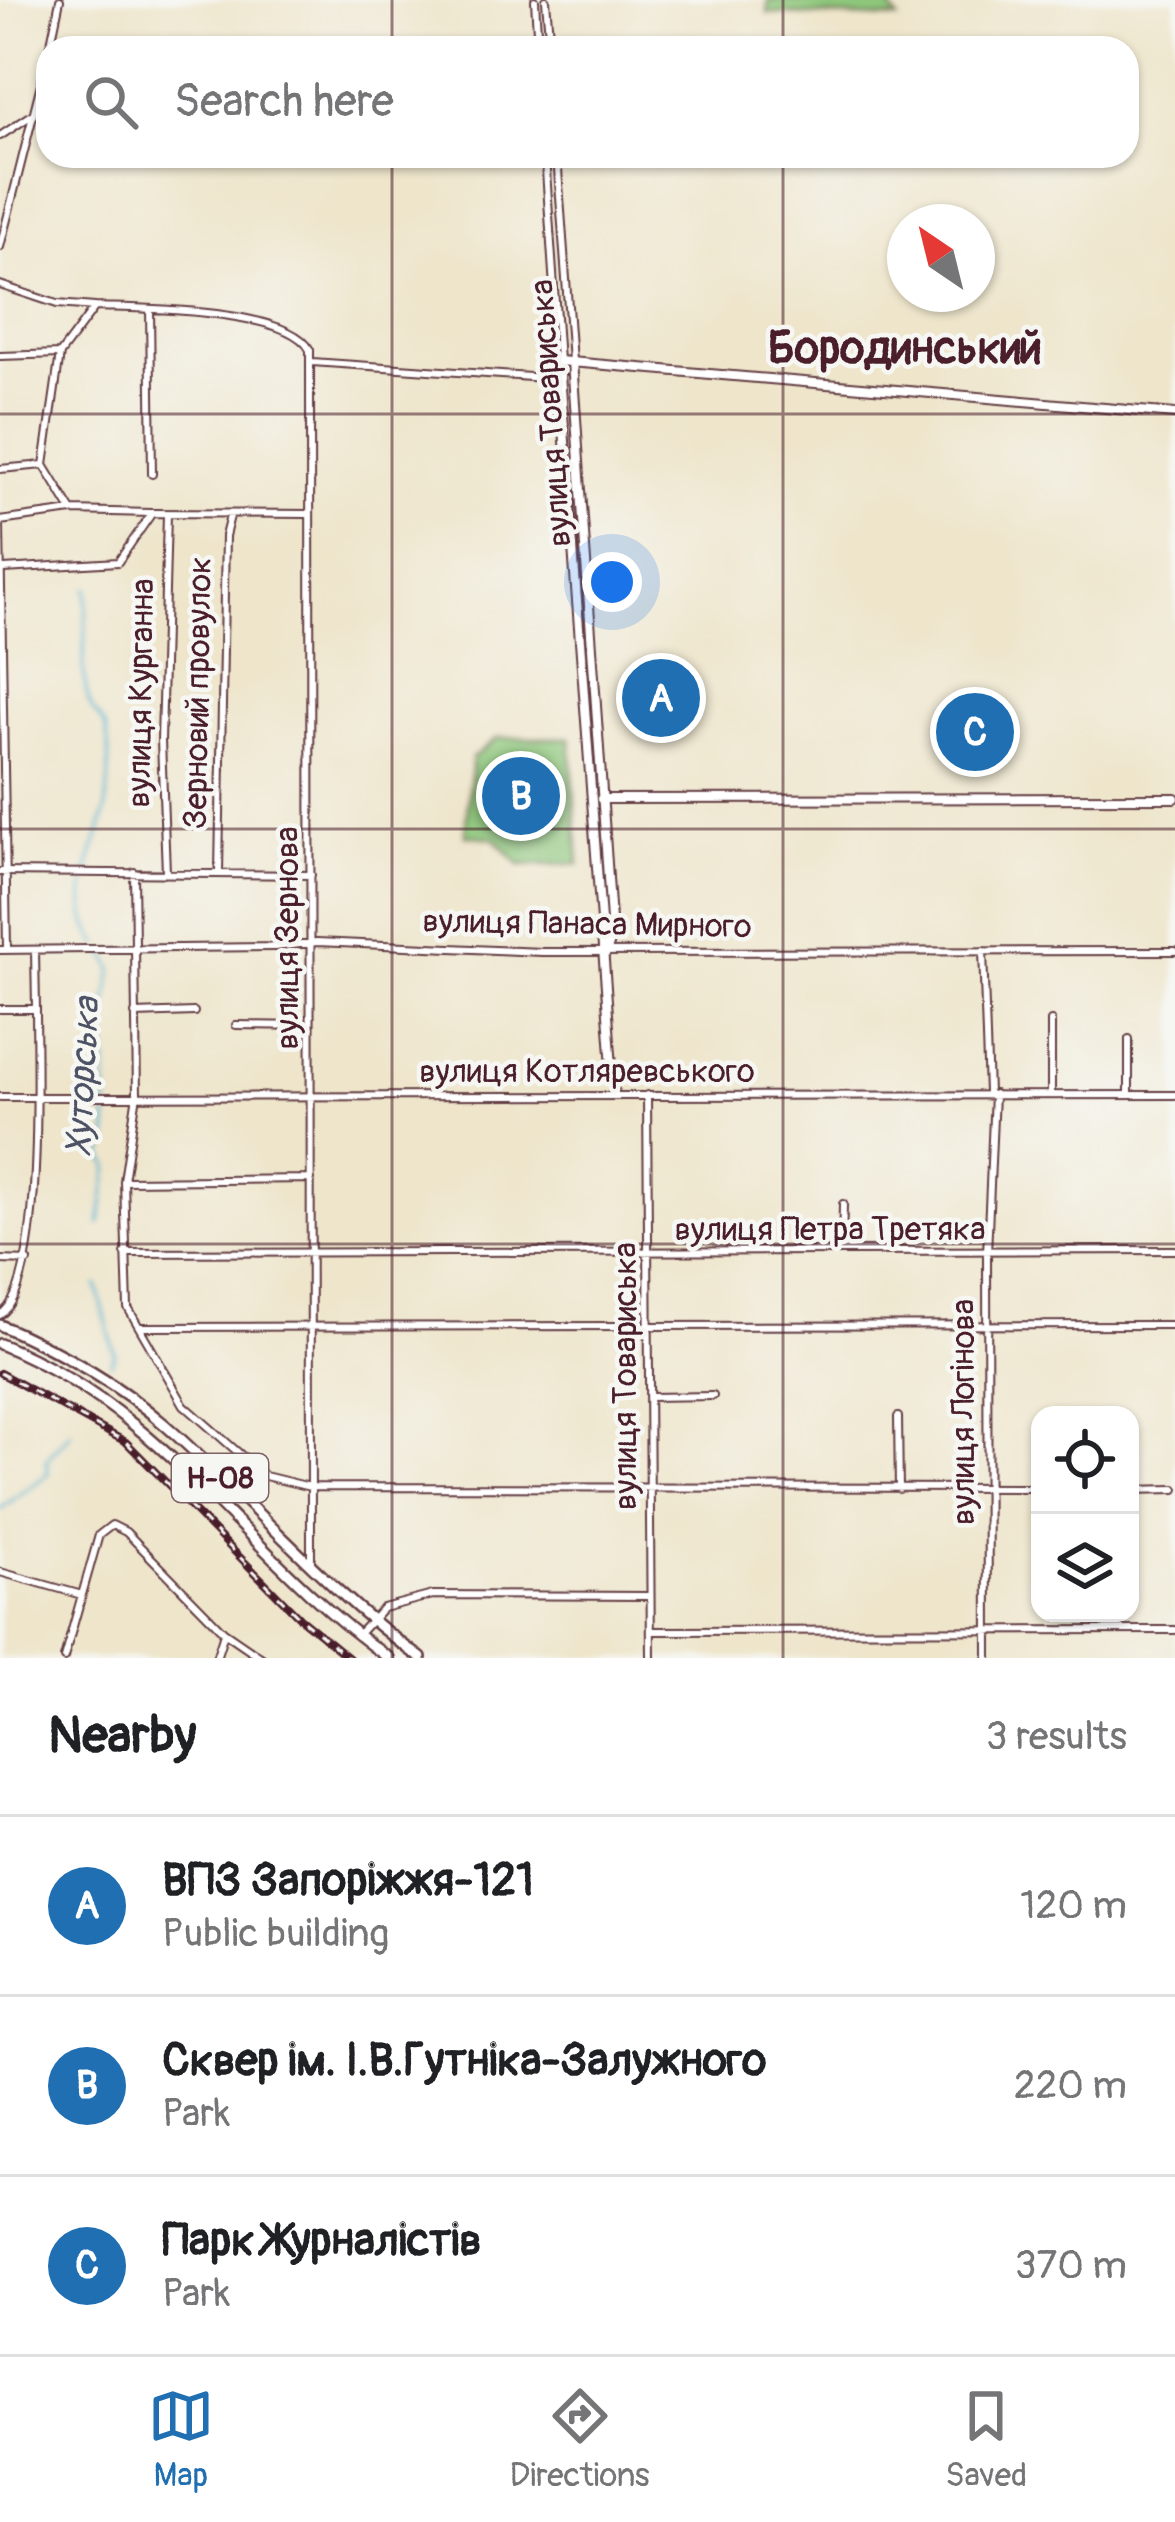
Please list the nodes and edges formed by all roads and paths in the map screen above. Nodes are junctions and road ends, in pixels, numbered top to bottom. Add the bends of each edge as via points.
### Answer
1 (60, 0) edge
2 (535, 0) edge
3 (546, 0) edge
4 (52, 36) edge
5 (537, 36) edge
6 (549, 36) edge
7 (36, 105) edge
8 (34, 113) junction
9 (0, 136) edge
10 (546, 168) edge
11 (558, 168) edge
12 (562, 230) junction
13 (550, 231) junction
14 (0, 247) edge
15 (0, 285) edge
16 (95, 308) junction
17 (150, 309) junction
18 (60, 354) junction
19 (0, 356) edge
20 (559, 361) junction
21 (572, 361) junction
22 (312, 362) junction
23 (560, 379) junction
24 (1175, 414) edge
25 (44, 465) junction
26 (0, 469) edge
27 (152, 474) dead end
28 (72, 511) junction
29 (152, 514) junction
30 (167, 514) junction
31 (309, 514) junction
32 (230, 517) junction
33 (0, 523) edge
34 (3, 568) junction
35 (588, 774) junction
36 (600, 774) junction
37 (1175, 798) edge
38 (604, 799) junction
39 (591, 800) junction
40 (134, 872) junction
41 (166, 872) junction
42 (219, 872) junction
43 (4, 873) edge
44 (311, 875) junction
45 (308, 943) junction
46 (133, 948) junction
47 (3, 950) edge
48 (35, 950) junction
49 (983, 951) junction
50 (1175, 951) edge
51 (606, 952) junction
52 (0, 1009) edge
53 (36, 1009) junction
54 (194, 1012) dead end
55 (135, 1014) junction
56 (1051, 1021) dead end
57 (236, 1025) dead end
58 (310, 1026) junction
59 (1129, 1039) dead end
60 (137, 1094) junction
61 (614, 1094) junction
62 (991, 1094) junction
63 (1051, 1094) junction
64 (311, 1095) junction
65 (647, 1095) junction
66 (1129, 1095) junction
67 (1175, 1095) edge
68 (36, 1096) junction
69 (0, 1097) edge
70 (311, 1179) junction
71 (124, 1181) junction
72 (843, 1204) dead end
73 (1175, 1250) edge
74 (311, 1251) junction
75 (842, 1251) junction
76 (125, 1253) junction
77 (649, 1253) junction
78 (987, 1253) junction
79 (0, 1260) edge
80 (28, 1261) junction
81 (0, 1315) edge
82 (987, 1324) junction
83 (0, 1325) edge
84 (1175, 1325) edge
85 (311, 1326) junction
86 (651, 1326) junction
87 (141, 1327) junction
88 (0, 1344) edge
89 (713, 1396) dead end
90 (650, 1397) junction
91 (898, 1417) dead end
92 (310, 1486) junction
93 (986, 1487) junction
94 (1031, 1488) edge
95 (650, 1489) junction
96 (899, 1489) junction
97 (1139, 1490) edge
98 (1175, 1490) edge
99 (310, 1570) junction
100 (0, 1572) edge
101 (82, 1595) junction
102 (650, 1596) junction
103 (369, 1621) junction
104 (987, 1630) junction
105 (1175, 1630) edge
106 (652, 1631) junction
107 (224, 1632) junction
108 (358, 1636) junction
109 (64, 1658) edge
110 (216, 1658) edge
111 (262, 1658) edge
112 (389, 1658) edge
113 (421, 1658) edge
114 (651, 1658) edge
115 (988, 1658) edge

1 - 4 street
2 - 5 street
3 - 6 street
7 - 8 street
8 - 9 street
8 - 14 street
10 - 13 street, вулиця Товариська
11 - 12 street, вулиця Товариська
12 - 13 street
12 - 21 street, вулиця Товариська
13 - 20 street, вулиця Товариська
15 - 16 street
16 - 17 street
16 - 18 street
17 - 22 street via 277,324 304,338
17 - 27 street
18 - 19 street
18 - 25 street
20 - 21 street
20 - 23 street, вулиця Товариська
21 - 24 street
21 - 36 street, вулиця Товариська
22 - 23 street
22 - 31 street, вулиця Зернова
23 - 35 street, вулиця Товариська
25 - 26 street
25 - 28 street
28 - 29 street
28 - 33 street
29 - 30 street
29 - 34 street via 118,562
30 - 32 street
30 - 41 street, вулиця Курганна
31 - 32 street
31 - 44 street, вулиця Зернова
32 - 42 street, Зерновий провулок
33 - 34 street
34 - 43 street
35 - 36 street
35 - 39 street, вулиця Товариська
36 - 38 street, вулиця Товариська
37 - 38 street
38 - 39 street
38 - 51 street, вулиця Товариська via 613,935
39 - 51 street, вулиця Товариська
40 - 41 street
40 - 43 street
40 - 46 street
41 - 42 street
42 - 44 street
43 - 47 street
44 - 45 street, вулиця Зернова
45 - 46 street, вулиця Панаса Мирного
45 - 51 street, вулиця Панаса Мирного
45 - 58 street, вулиця Зернова
46 - 48 street, вулиця Панаса Мирного
46 - 55 street
47 - 48 street, вулиця Панаса Мирного
48 - 53 street
49 - 50 street, вулиця Панаса Мирного
49 - 51 street, вулиця Панаса Мирного
49 - 62 street, вулиця Логінова
51 - 61 street, вулиця Товариська
52 - 53 street
53 - 68 street
54 - 55 street
55 - 60 street
56 - 63 street
57 - 58 street
58 - 64 street, вулиця Зернова
59 - 66 street
60 - 64 street, вулиця Котляревського
60 - 68 street, вулиця Котляревського
60 - 71 street
61 - 64 street, вулиця Котляревського
61 - 65 street, вулиця Котляревського
62 - 63 street, вулиця Котляревського
62 - 65 street, вулиця Котляревського
62 - 78 street, вулиця Логінова
63 - 66 street, вулиця Котляревського
64 - 70 street, вулиця Зернова
65 - 77 street, вулиця Товариська
66 - 67 street, вулиця Котляревського
68 - 69 street, вулиця Котляревського
68 - 80 street
70 - 71 street
70 - 74 street, вулиця Зернова
71 - 76 street
72 - 75 street
73 - 78 street, вулиця Петра Третяка
74 - 76 street, вулиця Петра Третяка
74 - 77 street, вулиця Петра Третяка
74 - 85 street, вулиця Зернова
75 - 77 street, вулиця Петра Третяка
75 - 78 street, вулиця Петра Третяка
76 - 87 street via 128,1308
77 - 86 street, вулиця Товариська
78 - 82 street, вулиця Логінова
79 - 80 street
80 - 81 street via 14,1304
82 - 84 street
82 - 86 street
82 - 93 street, вулиця Логінова
83 - 99 main road, Н-08 via 161,1421
85 - 86 street
85 - 87 street
85 - 92 street, вулиця Зернова
86 - 90 street, вулиця Товариська
87 - 92 street via 192,1413 265,1477
88 - 108 main road, Н-08 via 149,1432
89 - 90 street
90 - 95 street, вулиця Товариська
91 - 96 street
92 - 95 street
92 - 99 street, вулиця Зернова
93 - 94 street
93 - 96 street
93 - 104 street, вулиця Логінова
95 - 96 street
95 - 102 street, вулиця Товариська
97 - 98 street
99 - 103 main road, Н-08
100 - 101 street
101 - 107 street via 99,1535 112,1525
101 - 109 street
102 - 103 street via 433,1595 390,1604
102 - 106 street, вулиця Товариська
103 - 108 street
103 - 113 main road, Н-08
104 - 105 street
104 - 106 street
104 - 115 street, вулиця Логінова
106 - 114 street, вулиця Товариська
107 - 110 street
107 - 111 street
108 - 112 main road, Н-08

